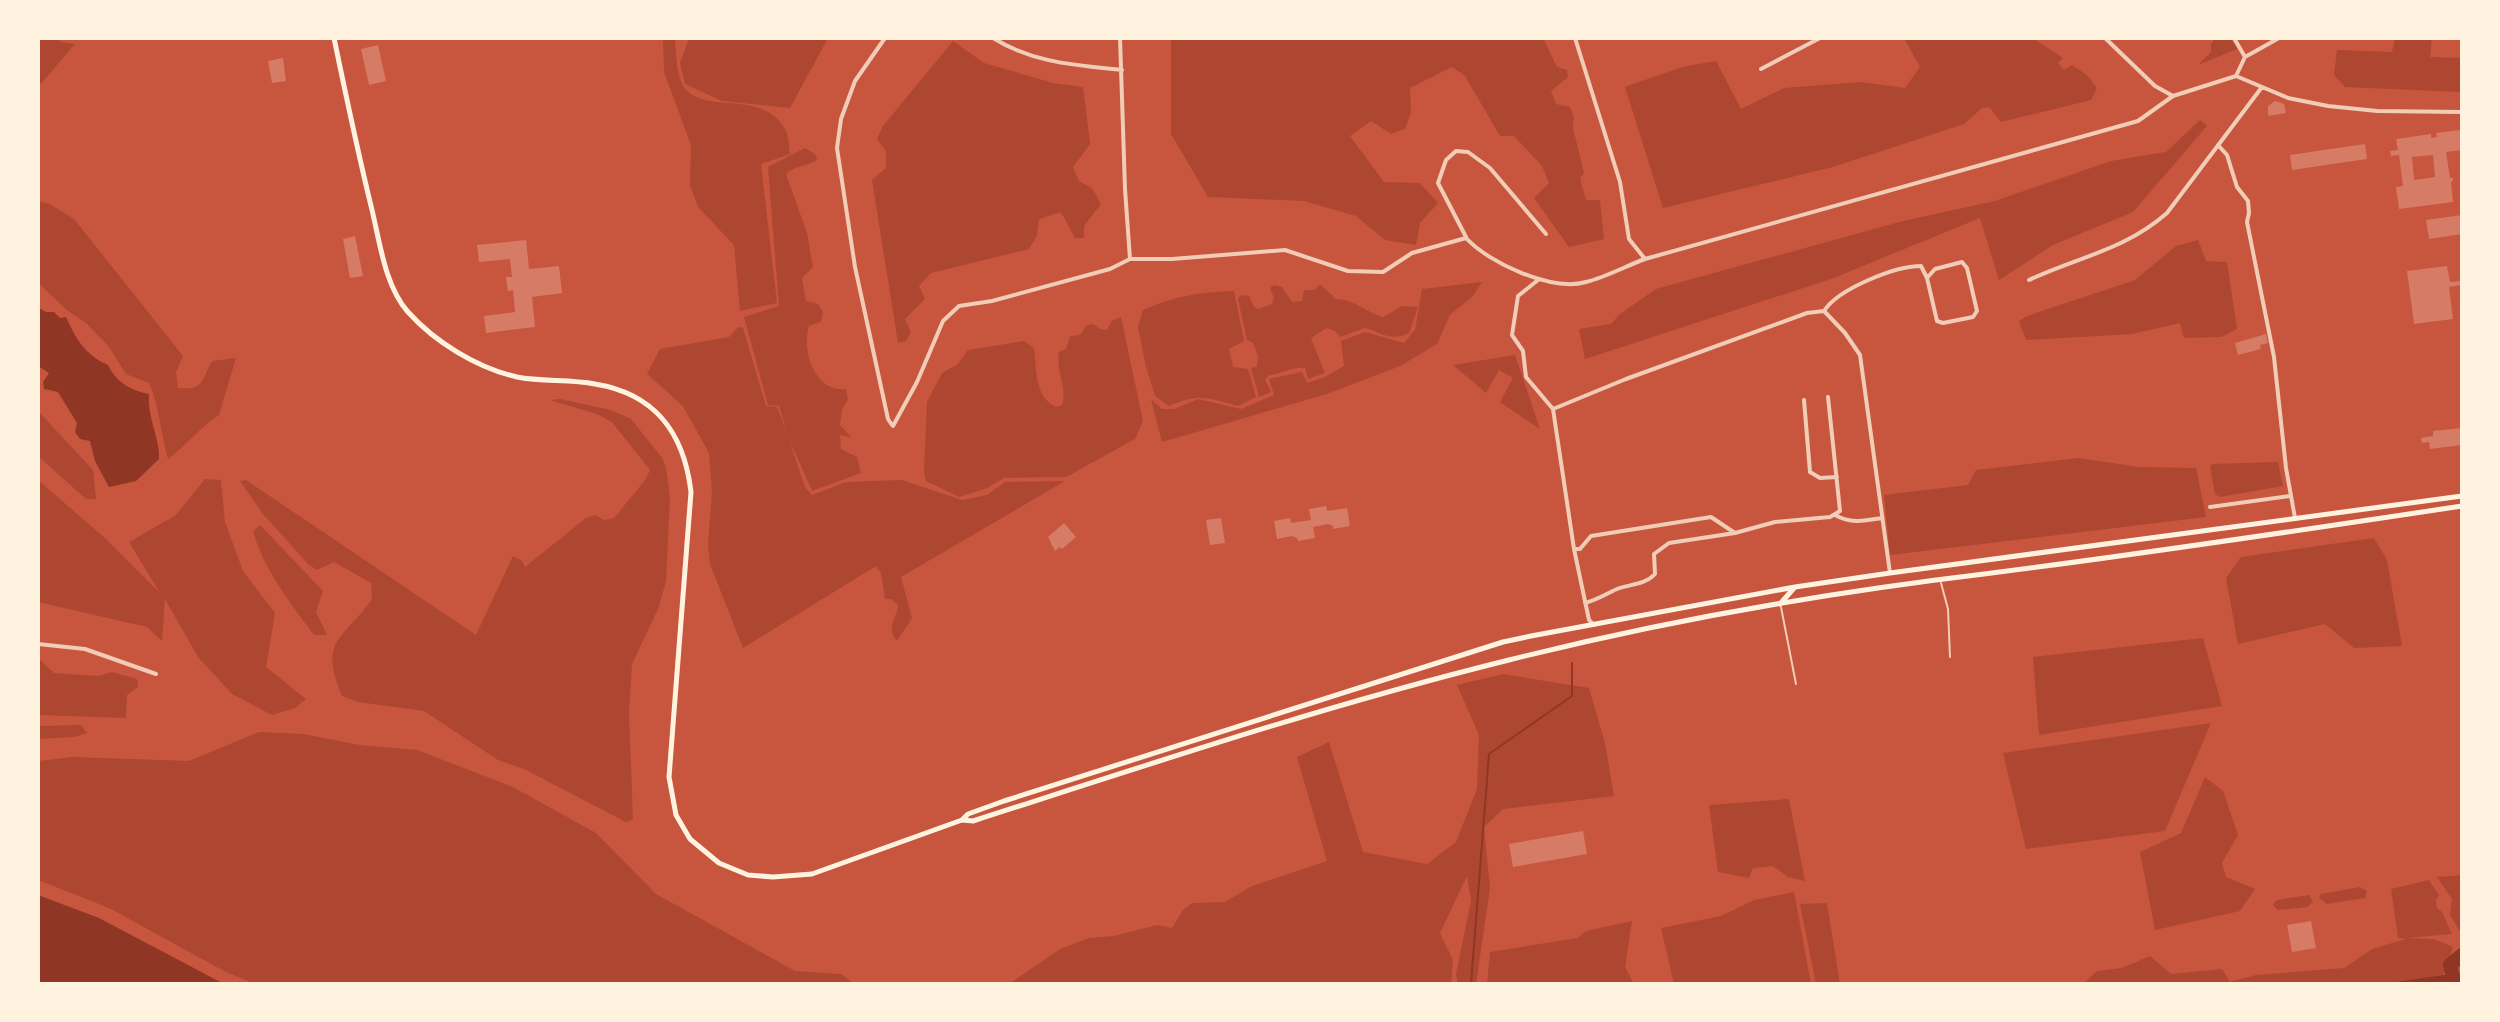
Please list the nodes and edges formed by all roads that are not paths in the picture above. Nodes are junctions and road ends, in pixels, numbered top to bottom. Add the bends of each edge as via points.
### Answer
1 (334, 38) edge
2 (885, 38) edge
3 (993, 38) edge
4 (1120, 38) edge
5 (1575, 38) edge
6 (1820, 38) edge
7 (2105, 38) edge
8 (2234, 38) edge
9 (2279, 38) edge
10 (2245, 57) junction
11 (1761, 69) dead end
12 (1122, 70) junction
13 (2236, 76) junction
14 (2262, 87) junction
15 (2173, 96) junction
16 (2462, 112) edge
17 (2218, 145) junction
18 (1546, 234) dead end
19 (1466, 238) junction
20 (1130, 259) junction
21 (1645, 259) junction
22 (1927, 278) junction
23 (1539, 279) junction
24 (2029, 280) dead end
25 (1824, 311) junction
26 (1828, 397) dead end
27 (1804, 400) dead end
28 (1553, 409) junction
29 (1837, 477) junction
30 (2290, 496) junction
31 (2462, 496) edge
32 (2462, 506) edge
33 (2210, 507) dead end
34 (1835, 515) junction
35 (1882, 518) junction
36 (2296, 520) junction
37 (2285, 532) junction
38 (1735, 533) junction
39 (1574, 549) junction
40 (1890, 573) junction
41 (1940, 578) junction
42 (1795, 587) junction
43 (1585, 603) junction
44 (1780, 604) junction
45 (1594, 625) junction
46 (38, 644) edge
47 (1950, 657) dead end
48 (156, 674) dead end
49 (1796, 684) dead end
50 (1128, 762) junction
51 (1125, 772) junction
52 (961, 820) junction

1 - 52 main road via 385,266 406,309 424,328 488,367 518,377 594,383 624,391 649,404 681,447 691,492 669,777 676,815 690,839 719,863 748,875 773,877 812,874
2 - 20 street via 855,81 837,148 855,267 893,426 943,321 959,306 1110,269
3 - 12 street via 1053,63
4 - 12 street
5 - 21 street via 1618,175 1629,239
6 - 11 street
7 - 15 street via 2155,86
8 - 10 street
9 - 10 street
10 - 13 street
12 - 20 street
13 - 14 street
13 - 15 street
14 - 16 street via 2328,106
14 - 17 street
15 - 21 street via 2138,121
17 - 24 street via 2148,230
17 - 30 street via 2248,201
18 - 19 street via 1490,168 1468,152 1456,151 1446,160 1438,183
19 - 20 street via 1412,253 1383,272 1348,271 1285,250
19 - 23 street via 1492,259
21 - 23 street via 1584,283
22 - 22 street via 1937,321 1973,317 1977,311 1962,262 1935,269
22 - 25 street via 1921,266 1905,266 1840,294
23 - 28 street via 1518,296 1512,335 1523,351 1526,377
25 - 28 street
25 - 35 street via 1860,355
26 - 29 street
27 - 29 street via 1810,472 1820,478
28 - 39 street
29 - 34 street via 1840,511
30 - 33 street
30 - 36 street
31 - 36 main road
32 - 37 main road
34 - 35 street via 1847,522
34 - 38 street
35 - 40 street
36 - 37 main road
36 - 40 main road
37 - 41 main road
38 - 39 street via 1711,517 1591,536
38 - 43 street via 1669,543 1654,554 1655,574 1650,580
39 - 43 street
40 - 42 main road
41 - 44 main road
41 - 47 lane via 1948,609
42 - 44 main road
42 - 45 main road
43 - 45 street
44 - 49 lane
44 - 51 main road via 1510,659
45 - 50 main road via 1503,642
46 - 48 street via 85,649
50 - 51 main road
50 - 52 main road
51 - 52 main road via 973,821

